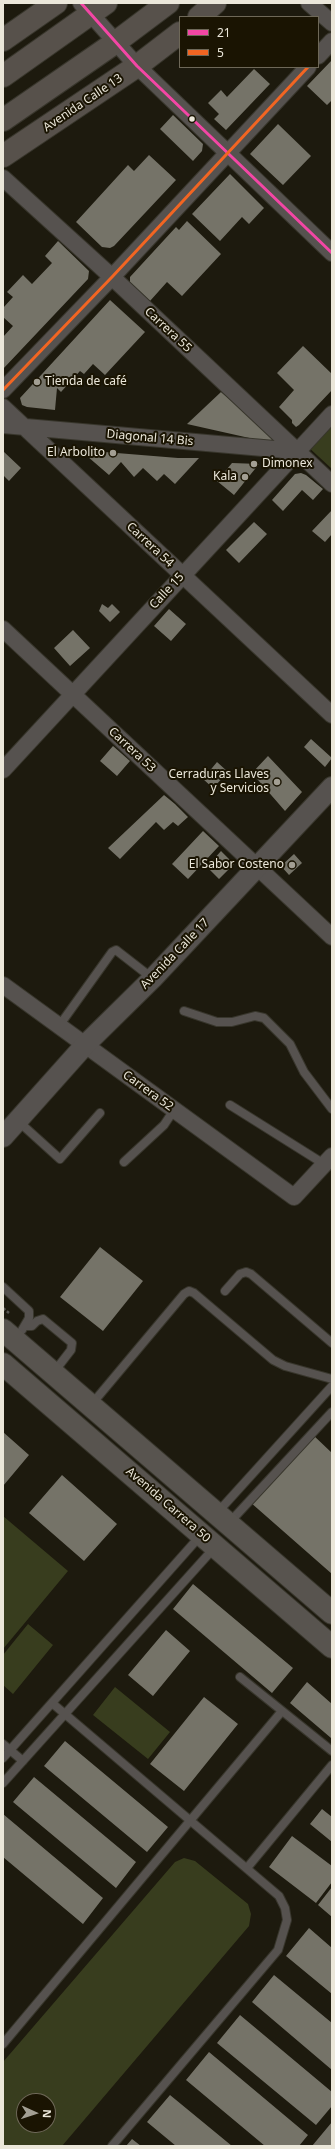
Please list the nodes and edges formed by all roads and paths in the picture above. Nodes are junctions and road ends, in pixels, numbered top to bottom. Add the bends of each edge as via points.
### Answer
1 (56, 3) edge
2 (168, 3) edge
3 (215, 3) edge
4 (309, 3) edge
5 (93, 7) edge
6 (200, 16) edge
7 (332, 23) edge
8 (179, 34) edge
9 (3, 40) edge
10 (332, 41) edge
11 (116, 42) junction
12 (319, 55) edge
13 (137, 66) junction
14 (307, 68) edge
15 (3, 76) edge
16 (3, 120) edge
17 (228, 153) junction
18 (3, 156) edge
19 (3, 178) edge
20 (332, 253) edge
21 (112, 277) junction
22 (3, 390) edge
23 (3, 407) edge
24 (332, 414) edge
25 (3, 425) edge
26 (23, 426) junction
27 (297, 451) junction
28 (332, 484) edge
29 (182, 574) junction
30 (3, 629) edge
31 (72, 694) junction
32 (332, 715) edge
33 (3, 770) edge
34 (332, 787) edge
35 (258, 867) junction
36 (332, 937) edge
37 (153, 978) junction
38 (3, 985) edge
39 (184, 1012) dead end
40 (59, 1026) junction
41 (85, 1045) junction
42 (230, 1105) dead end
43 (332, 1109) edge
44 (174, 1110) junction
45 (100, 1113) dead end
46 (10, 1122) edge
47 (3, 1137) edge
48 (328, 1160) edge
49 (124, 1162) dead end
50 (3, 1286) edge
51 (225, 1291) dead end
52 (14, 1332) edge
53 (332, 1343) edge
54 (3, 1364) edge
55 (53, 1372) junction
56 (332, 1380) edge
57 (332, 1386) edge
58 (91, 1405) junction
59 (332, 1412) edge
60 (222, 1518) junction
61 (208, 1540) junction
62 (332, 1613) edge
63 (332, 1647) edge
64 (240, 1676) dead end
65 (52, 1703) junction
66 (282, 1710) junction
67 (64, 1714) junction
68 (3, 1744) edge
69 (10, 1750) junction
70 (332, 1752) edge
71 (3, 1758) edge
72 (23, 1761) junction
73 (332, 1765) edge
74 (3, 1783) edge
75 (189, 1821) junction
76 (247, 1868) junction
77 (3, 2044) edge
78 (112, 2146) edge

1 - 9 main road
2 - 11 main road
3 - 6 main road
4 - 7 street
5 - 11 street
5 - 15 main road
8 - 13 main road, Avenida Calle 13
10 - 12 street
11 - 13 street
11 - 16 main road
13 - 17 street
13 - 18 main road, Avenida Calle 13
14 - 17 street
17 - 20 street
17 - 21 street
19 - 21 street, Carrera 55
21 - 22 street
21 - 27 street, Carrera 55
23 - 26 street, Carrera 54
24 - 27 street, Calle 15
25 - 26 street, Diagonal 14 Bis
26 - 27 street, Diagonal 14 Bis
26 - 29 street, Carrera 54
27 - 28 street, Carrera 55
27 - 29 street, Calle 15
29 - 31 street, Calle 15
29 - 32 street, Carrera 54
30 - 31 street, Carrera 53
31 - 33 street, Calle 15
31 - 35 street, Carrera 53
34 - 35 street, Avenida Calle 17
35 - 36 street, Carrera 53
35 - 37 street, Avenida Calle 17
37 - 40 lane via 116,950 112,952
37 - 41 street, Avenida Calle 17
38 - 40 street, Carrera 52
39 - 43 lane via 217,1022 232,1022 255,1016 264,1018 290,1044 304,1072
40 - 41 street, Carrera 52
41 - 44 street, Carrera 52
41 - 46 street, Avenida Calle 17
42 - 48 lane
44 - 48 street, Carrera 52 via 294,1197
44 - 49 lane via 164,1125
45 - 46 lane via 60,1159
46 - 47 street, Avenida Calle 17
50 - 52 lane via 30,1311
51 - 53 lane via 240,1274 251,1274
52 - 55 main road, Avenida Carrera 50
52 - 55 lane via 43,1319 72,1343 71,1350
54 - 61 main road, Avenida Carrera 50
55 - 58 main road, Avenida Carrera 50
56 - 58 lane via 273,1360 189,1291
57 - 60 lane
58 - 60 main road, Avenida Carrera 50
59 - 60 lane
60 - 62 main road, Avenida Carrera 50
61 - 63 main road, Avenida Carrera 50
61 - 65 lane
61 - 67 lane
64 - 66 lane
65 - 67 lane
65 - 69 lane
66 - 70 lane
66 - 75 lane
67 - 72 lane
67 - 75 lane
68 - 69 lane
69 - 71 lane
69 - 72 lane
72 - 74 lane
73 - 76 lane
75 - 76 lane
75 - 77 lane
76 - 78 lane via 280,1896 285,1908 287,1920 278,1950

